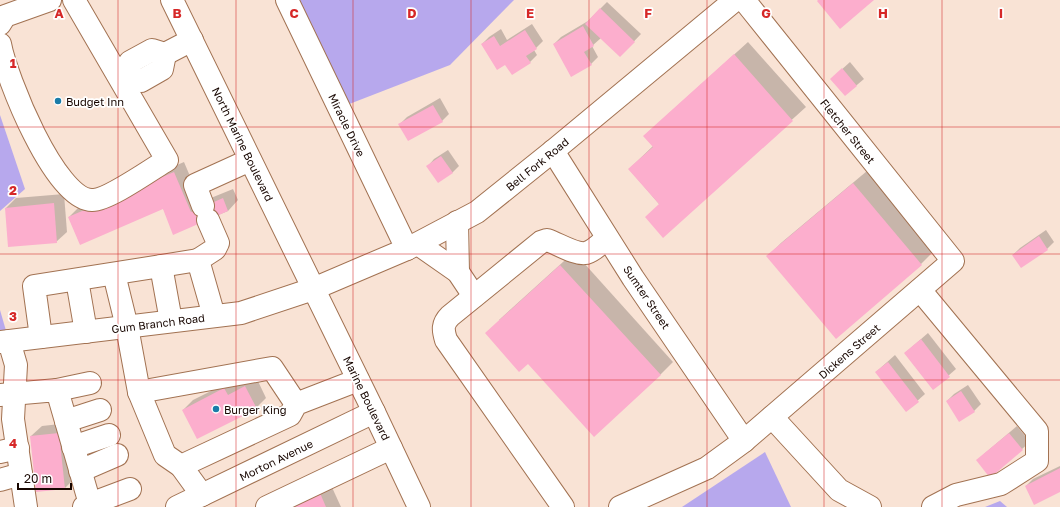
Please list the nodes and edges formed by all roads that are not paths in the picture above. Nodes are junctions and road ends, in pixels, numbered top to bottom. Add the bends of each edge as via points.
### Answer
1 (50, 0) edge
2 (74, 0) edge
3 (172, 0) edge
4 (287, 0) edge
5 (735, 0) edge
6 (744, 0) edge
7 (0, 24) edge
8 (192, 40) junction
9 (0, 44) edge
10 (123, 76) junction
11 (553, 151) junction
12 (250, 160) junction
13 (457, 222) junction
14 (607, 238) junction
15 (412, 246) junction
16 (198, 260) junction
17 (953, 261) joint
18 (161, 266) junction
19 (458, 272) junction
20 (114, 274) junction
21 (77, 280) junction
22 (314, 289) junction
23 (920, 290) junction
24 (474, 296) junction
25 (214, 316) junction
26 (171, 321) junction
27 (128, 326) junction
28 (86, 332) junction
29 (41, 337) junction
30 (4, 341) edge
31 (358, 380) junction
32 (90, 383) dead end
33 (57, 390) junction
34 (139, 392) junction
35 (7, 394) edge
36 (296, 404) junction
37 (100, 410) dead end
38 (374, 412) junction
39 (772, 417) junction
40 (7, 421) edge
41 (66, 421) junction
42 (108, 435) dead end
43 (744, 441) junction
44 (73, 447) junction
45 (391, 448) junction
46 (9, 450) edge
47 (117, 454) dead end
48 (181, 466) junction
49 (80, 471) junction
50 (21, 474) junction
51 (0, 480) edge
52 (130, 489) dead end
53 (202, 495) junction
54 (414, 505) edge
55 (87, 506) edge
56 (26, 507) edge
57 (177, 507) edge
58 (267, 507) edge
59 (563, 507) edge
60 (620, 507) edge
61 (870, 507) edge
62 (933, 507) edge

1 - 7 street via 5,16
2 - 10 street
3 - 8 street, North Marine Boulevard
4 - 15 street, Miracle Drive
5 - 11 street, Bell Fork Road
6 - 17 street, Fletcher Street
8 - 10 street via 165,54 162,69 141,81
8 - 12 street, North Marine Boulevard
9 - 10 street via 3,58 34,136 64,183 82,199 94,201 106,197 167,160
11 - 13 street, Bell Fork Road via 477,212
11 - 14 street, Sumter Street
12 - 16 street via 195,186 218,242 215,249
12 - 22 street, North Marine Boulevard
13 - 15 street, Bell Fork Road
13 - 19 street
14 - 24 street via 586,253 575,252 546,240 541,242
14 - 43 street, Sumter Street
15 - 19 street
15 - 22 street, Bell Fork Road
16 - 18 street
16 - 25 street
17 - 23 street, Dickens Street
18 - 20 street
18 - 26 street
19 - 24 street
20 - 21 street
20 - 27 street
21 - 28 street
21 - 29 street via 34,286
22 - 25 street, Gum Branch Road via 241,313
22 - 31 street, Marine Boulevard
23 - 39 street, Dickens Street
23 - 62 street via 1037,431 1037,461 1001,484 956,495
24 - 59 street via 444,323 446,340
25 - 26 street, Gum Branch Road
26 - 27 street, Gum Branch Road
27 - 28 street, Gum Branch Road
27 - 34 street
28 - 29 street, Gum Branch Road
29 - 30 street, Gum Branch Road
30 - 35 street via 16,366
31 - 36 street
31 - 38 street, Marine Boulevard
32 - 33 street
33 - 35 street
33 - 41 street
34 - 36 street via 272,368
34 - 48 street via 165,454
35 - 40 street
36 - 48 street via 290,414
37 - 41 street
38 - 45 street, Marine Boulevard
38 - 53 street, Morton Avenue
39 - 43 street, Dickens Street
39 - 61 street via 839,490
40 - 46 street
41 - 44 street
42 - 44 street
43 - 60 street, Dickens Street via 707,468
44 - 49 street
45 - 54 street, Marine Boulevard
45 - 58 street
46 - 50 street
47 - 49 street
48 - 53 street
49 - 55 street
50 - 51 street
50 - 56 street
52 - 55 street
53 - 57 street, Morton Avenue

